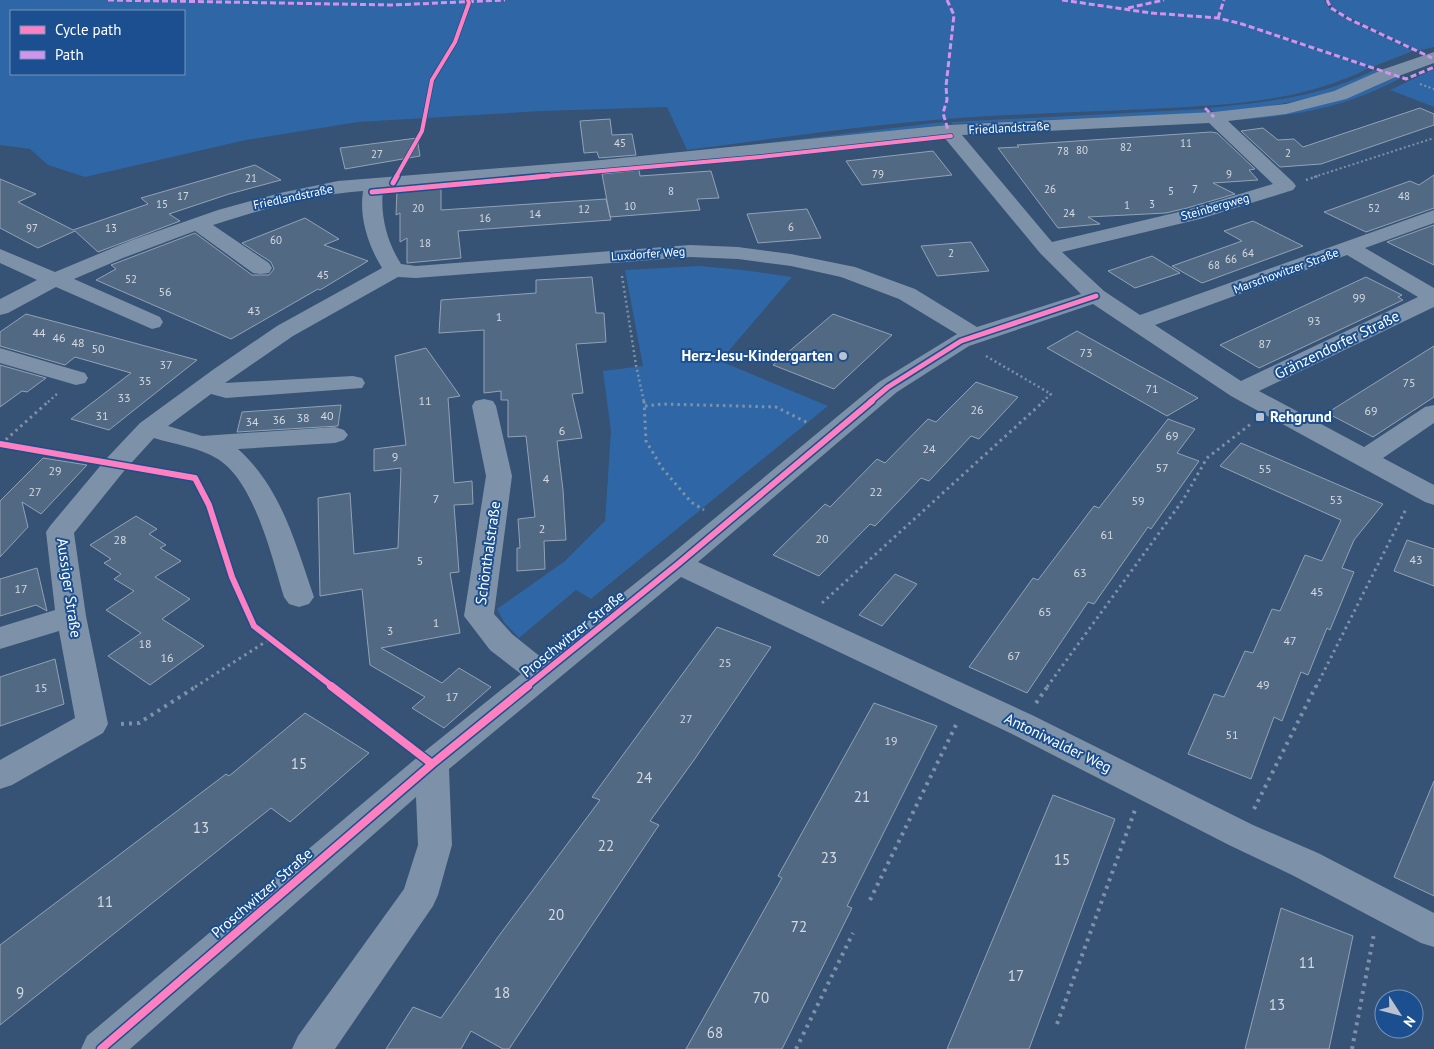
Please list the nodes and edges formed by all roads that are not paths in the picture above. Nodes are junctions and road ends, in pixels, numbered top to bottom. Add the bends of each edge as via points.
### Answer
1 (1434, 57) edge
2 (1214, 117) junction
3 (948, 130) junction
4 (374, 185) junction
5 (1434, 216) edge
6 (198, 224) junction
7 (1350, 248) junction
8 (1047, 249) junction
9 (0, 255) edge
10 (261, 268) dead end
11 (394, 270) junction
12 (34, 272) junction
13 (0, 278) edge
14 (56, 279) junction
15 (1096, 296) junction
16 (1434, 298) edge
17 (0, 308) edge
18 (152, 322) dead end
19 (1137, 324) junction
20 (968, 338) junction
21 (0, 354) edge
22 (76, 378) road end
23 (352, 383) dead end
24 (207, 385) junction
25 (1240, 391) junction
26 (484, 406) dead end
27 (1434, 412) edge
28 (149, 428) junction
29 (334, 435) dead end
30 (202, 444) junction
31 (1364, 459) junction
32 (1426, 492) edge
33 (678, 564) junction
34 (299, 597) dead end
35 (71, 616) junction
36 (0, 638) edge
37 (542, 675) junction
38 (432, 764) junction
39 (0, 776) edge
40 (1434, 932) edge
41 (101, 1049) edge
42 (312, 1049) edge

1 - 2 street, Friedlandstraße via 1347,93 1319,101 1286,109
2 - 3 street, Friedlandstraße
2 - 8 street, Steinbergweg via 1286,186 1193,215
3 - 4 street, Friedlandstraße via 718,155
3 - 8 street
4 - 6 street, Friedlandstraße via 295,194
4 - 11 street via 374,227 382,252
5 - 7 street, Marschowitzer Straße
6 - 10 street
6 - 14 street, Friedlandstraße via 137,244
7 - 16 street, Gränzendorfer Straße
7 - 19 street, Marschowitzer Straße
8 - 15 street
9 - 12 street
11 - 20 street, Luxdorfer Weg via 416,272 690,251 738,253 847,272 907,294
11 - 24 street, Aussiger Straße via 285,331
12 - 13 street
12 - 14 street
14 - 17 street, Friedlandstraße
14 - 18 street
15 - 19 street
15 - 20 street, Proschwitzer Straße
16 - 25 street, Gränzendorfer Straße
19 - 25 street
20 - 33 street, Proschwitzer Straße via 888,387
21 - 22 street
23 - 24 street via 226,391
24 - 28 street, Aussiger Straße
25 - 31 street
26 - 37 street, Schönthalstraße via 499,476 479,616 501,642
27 - 31 street
28 - 30 street
28 - 35 street, Aussiger Straße via 60,532
29 - 30 street
30 - 34 street via 226,452 242,466 270,509
31 - 32 street
33 - 37 street, Proschwitzer Straße
33 - 40 street, Antoniwalder Weg via 1021,724 1305,864
35 - 36 street
35 - 39 street, Aussiger Straße via 92,724
37 - 38 street, Proschwitzer Straße
38 - 41 street, Proschwitzer Straße
38 - 42 street via 435,844 420,895

